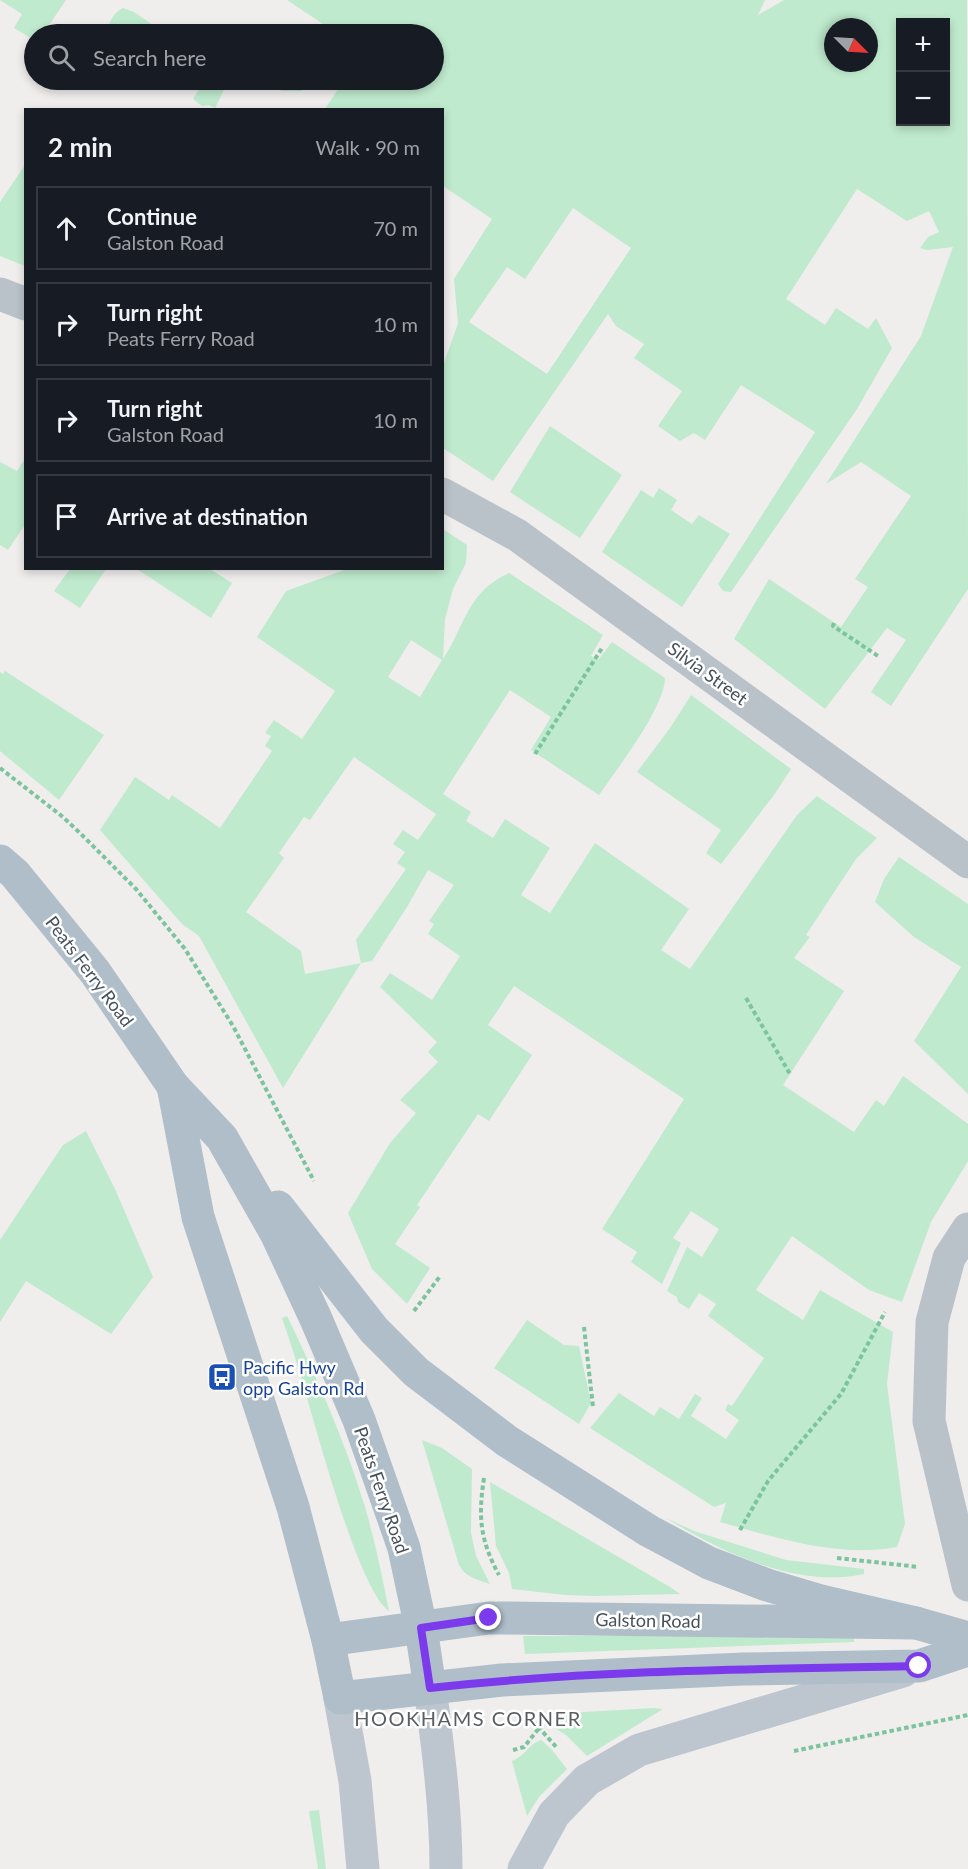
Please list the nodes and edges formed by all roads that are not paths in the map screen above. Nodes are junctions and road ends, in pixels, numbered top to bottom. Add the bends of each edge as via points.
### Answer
1 (0, 294) edge
2 (24, 303) edge
3 (444, 495) edge
4 (0, 861) edge
5 (968, 862) edge
6 (173, 1086) junction
7 (222, 1138) junction
8 (968, 1229) edge
9 (966, 1579) edge
10 (916, 1623) junction
11 (421, 1628) junction
12 (968, 1638) edge
13 (328, 1640) junction
14 (968, 1650) edge
15 (919, 1666) junction
16 (430, 1688) junction
17 (340, 1698) junction
18 (363, 1869) edge
19 (446, 1869) edge
20 (525, 1869) edge

1 - 2 street
3 - 5 street, Silvia Street via 517,535
4 - 6 main road, Peats Ferry Road via 95,972
6 - 7 main road, Peats Ferry Road
6 - 13 main road, Peats Ferry Road via 198,1217 293,1507
7 - 10 main road via 374,1330 416,1372 507,1441 649,1531 709,1563 800,1595
7 - 11 main road, Peats Ferry Road via 276,1233 359,1420 404,1548
8 - 9 street via 949,1258 933,1322 929,1421
10 - 11 main road, Galston Road via 489,1618
10 - 12 main road, Galston Road
11 - 13 main road, Galston Road
11 - 16 main road, Peats Ferry Road
13 - 17 main road, Peats Ferry Road
14 - 15 main road
15 - 16 main road via 502,1680
15 - 20 main road via 639,1750 587,1780 554,1814
16 - 17 main road
16 - 19 main road, Peats Ferry Road via 440,1765
17 - 18 main road, Peats Ferry Road via 355,1781

